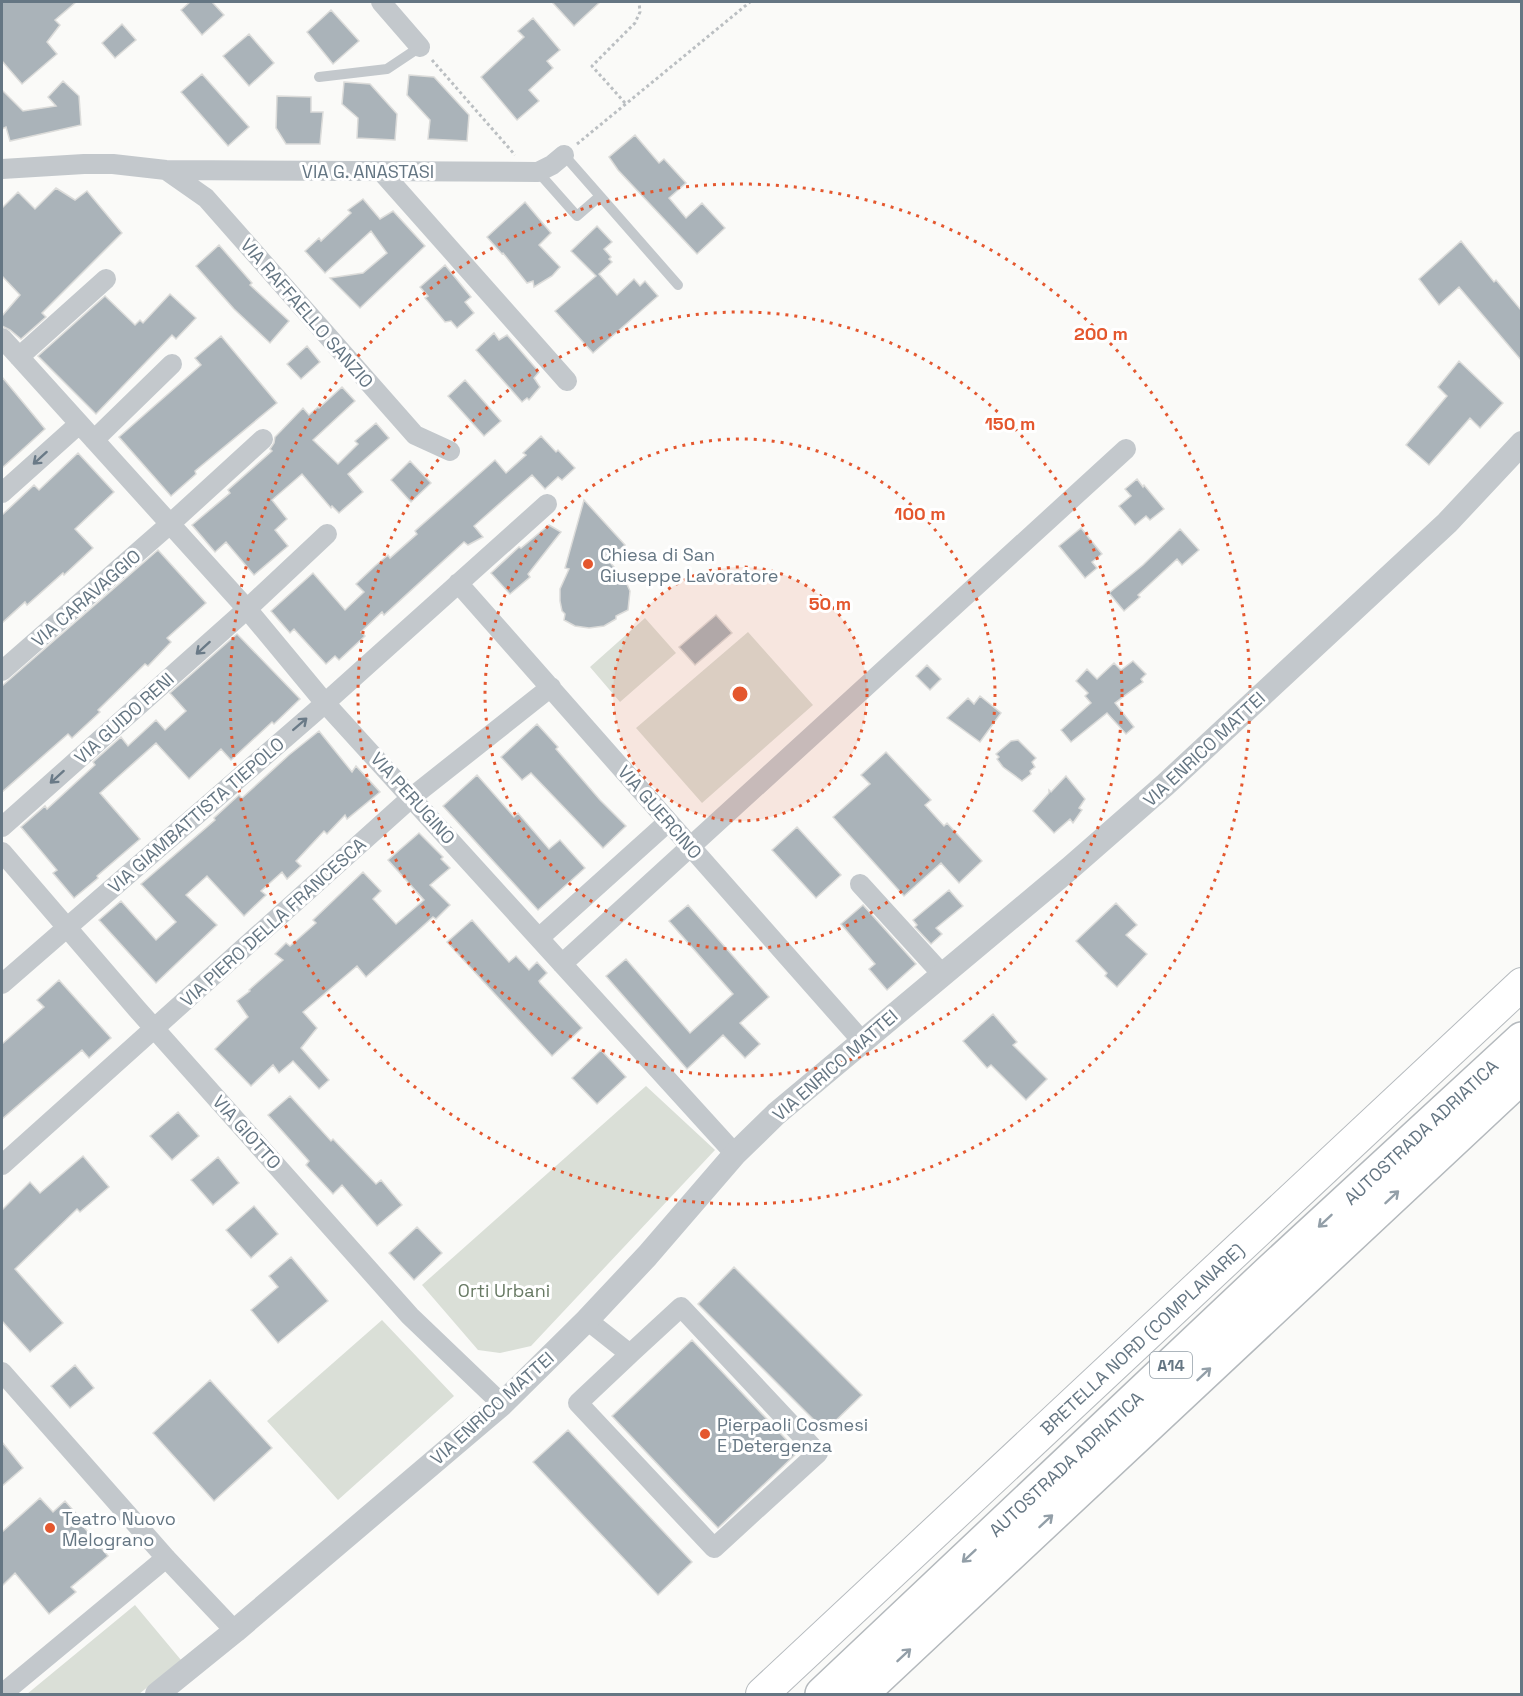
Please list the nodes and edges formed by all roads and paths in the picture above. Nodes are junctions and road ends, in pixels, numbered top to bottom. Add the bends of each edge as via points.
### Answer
1 (381, 2) edge
2 (639, 2) edge
3 (750, 2) edge
4 (420, 47) junction
5 (319, 77) dead end
6 (625, 103) junction
7 (564, 155) junction
8 (166, 170) junction
9 (2, 171) edge
10 (381, 171) junction
11 (534, 172) junction
12 (600, 196) junction
13 (106, 279) dead end
14 (678, 285) dead end
15 (2, 338) edge
16 (19, 357) junction
17 (172, 364) dead end
18 (567, 381) dead end
19 (79, 423) junction
20 (263, 439) dead end
21 (94, 440) junction
22 (1521, 443) edge
23 (1126, 449) dead end
24 (450, 451) dead end
25 (2, 493) edge
26 (547, 504) dead end
27 (170, 524) junction
28 (327, 534) dead end
29 (458, 584) junction
30 (247, 609) junction
31 (2, 671) edge
32 (551, 687) junction
33 (325, 703) junction
34 (412, 797) junction
35 (668, 822) junction
36 (2, 827) edge
37 (690, 848) junction
38 (2, 852) edge
39 (860, 884) dead end
40 (66, 928) junction
41 (539, 938) junction
42 (562, 964) junction
43 (942, 974) junction
44 (2, 984) edge
45 (1521, 984) edge
46 (154, 1028) junction
47 (1521, 1038) edge
48 (862, 1041) junction
49 (1521, 1076) edge
50 (735, 1155) junction
51 (2, 1165) edge
52 (586, 1320) junction
53 (630, 1353) junction
54 (2, 1372) edge
55 (502, 1404) junction
56 (166, 1558) junction
57 (235, 1631) junction
58 (2, 1695) edge
59 (157, 1695) edge
60 (762, 1695) edge
61 (822, 1695) edge
62 (861, 1695) edge

1 - 4 street
2 - 6 path via 640,12 634,23 592,66
3 - 6 path
4 - 5 lane via 387,69
4 - 11 path
6 - 7 path
7 - 11 street
7 - 12 lane
8 - 9 street, VIA G. ANASTASI via 84,164
8 - 10 street, VIA G. ANASTASI
8 - 24 street, VIA RAFFAELLO SANZIO via 206,198 415,435
10 - 11 street, VIA G. ANASTASI
10 - 18 street
11 - 12 lane via 577,216
12 - 14 lane
13 - 16 street
15 - 16 street, VIA PERUGINO
16 - 19 street, VIA PERUGINO
17 - 21 street
19 - 21 street, VIA PERUGINO
19 -> 25 street
20 - 27 street, VIA CARAVAGGIO
21 - 27 street, VIA PERUGINO
22 - 43 street, VIA ENRICO MATTEI via 1447,523 1165,785
23 - 37 street
26 - 29 street, VIA GIAMBATTISTA TIEPOLO
27 - 30 street, VIA PERUGINO
27 - 31 street, VIA CARAVAGGIO
28 - 30 street, VIA GUIDO RENI
29 - 32 street, VIA GUERCINO
29 - 33 street, VIA GIAMBATTISTA TIEPOLO
30 - 33 street, VIA PERUGINO
30 -> 36 street, VIA GUIDO RENI
32 - 34 street, VIA PIERO DELLA FRANCESCA
32 - 35 street, VIA GUERCINO
33 - 34 street, VIA PERUGINO
40 -> 33 street, VIA GIAMBATTISTA TIEPOLO
34 - 41 street, VIA PERUGINO
34 - 46 street, VIA PIERO DELLA FRANCESCA
35 - 37 street, VIA GUERCINO
35 - 41 street
37 - 42 street
37 - 48 street, VIA GUERCINO
38 - 40 street, VIA GIOTTO
39 - 43 street
40 - 44 street, VIA GIAMBATTISTA TIEPOLO
40 - 46 street, VIA GIOTTO
41 - 42 street, VIA PERUGINO
42 - 50 street, VIA PERUGINO
43 - 48 street, VIA ENRICO MATTEI
45 - 60 main road, BRETELLA NORD (COMPLANARE)
46 - 51 street, VIA PIERO DELLA FRANCESCA
46 - 55 street, VIA GIOTTO via 410,1316
47 -> 61 highway, AUTOSTRADA ADRIATICA / A14
48 - 50 street, VIA ENRICO MATTEI via 776,1114
62 -> 49 highway, AUTOSTRADA ADRIATICA / A14
50 - 52 street, VIA ENRICO MATTEI
52 - 53 street
52 - 55 street, VIA ENRICO MATTEI
53 - 53 street via 578,1403 714,1548 818,1453 681,1307
54 - 56 street
55 - 57 street, VIA ENRICO MATTEI
56 - 57 street
56 - 58 street
57 - 59 street, VIA ENRICO MATTEI

